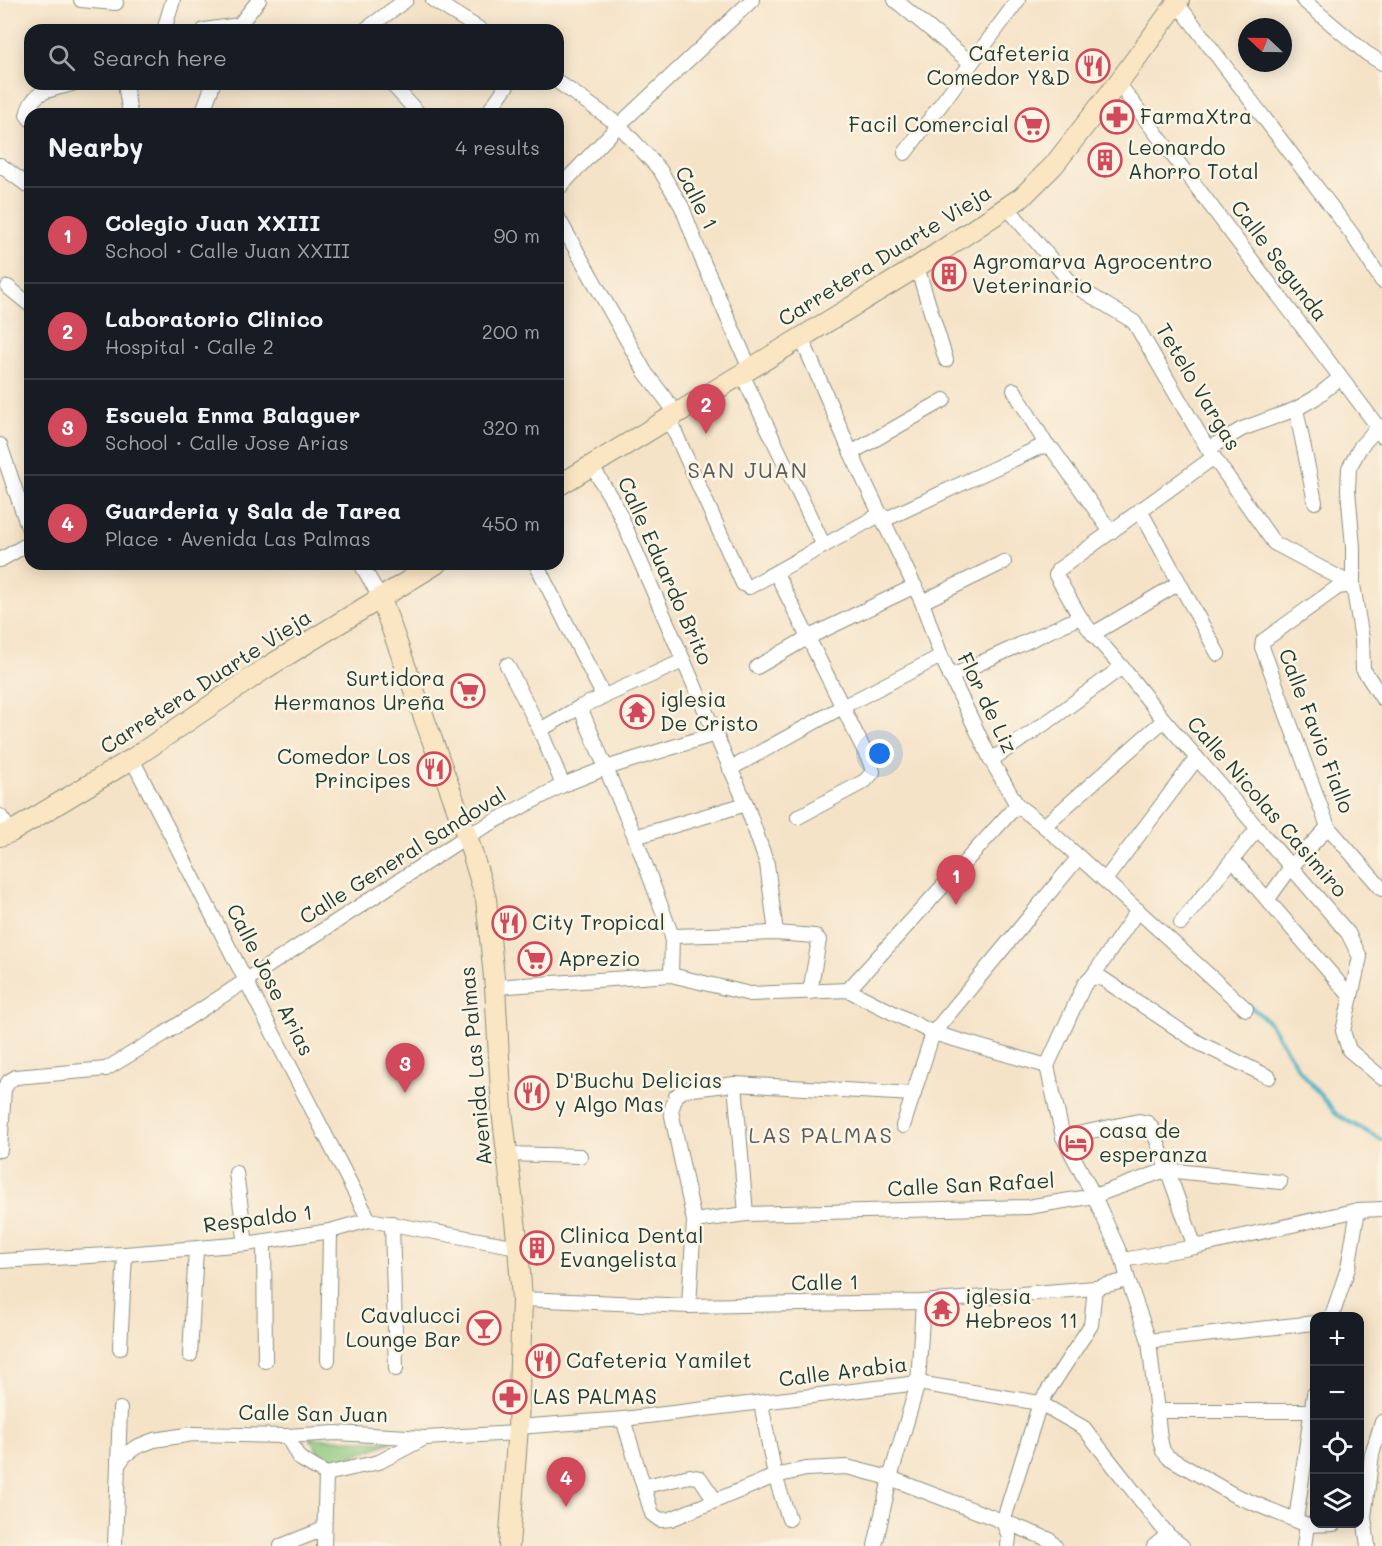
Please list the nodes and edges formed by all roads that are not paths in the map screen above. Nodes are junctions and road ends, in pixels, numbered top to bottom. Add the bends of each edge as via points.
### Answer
1 (81, 0) edge
2 (173, 0) edge
3 (259, 0) edge
4 (406, 0) edge
5 (433, 0) edge
6 (751, 0) edge
7 (895, 0) edge
8 (1018, 0) edge
9 (1303, 0) edge
10 (1178, 2) edge
11 (116, 3) dead end
12 (166, 24) edge
13 (240, 24) edge
14 (373, 24) edge
15 (471, 24) edge
16 (971, 63) junction
17 (1382, 63) edge
18 (1118, 84) junction
19 (564, 86) edge
20 (52, 90) edge
21 (126, 90) edge
22 (211, 90) edge
23 (397, 90) edge
24 (504, 90) edge
25 (30, 108) edge
26 (129, 108) edge
27 (204, 108) edge
28 (414, 108) edge
29 (491, 108) edge
30 (620, 125) junction
31 (905, 153) dead end
32 (0, 165) edge
33 (24, 183) edge
34 (564, 183) edge
35 (1007, 207) junction
36 (564, 229) edge
37 (917, 267) junction
38 (1382, 281) edge
39 (8, 287) dead end
40 (24, 299) edge
41 (801, 337) junction
42 (946, 360) dead end
43 (746, 371) junction
44 (1340, 378) junction
45 (1014, 390) dead end
46 (944, 400) dead end
47 (1296, 409) junction
48 (673, 416) junction
49 (1381, 430) edge
50 (0, 445) edge
51 (1047, 446) junction
52 (851, 453) junction
53 (1211, 453) junction
54 (592, 465) junction
55 (564, 482) edge
56 (1315, 502) dead end
57 (1140, 510) junction
58 (24, 515) edge
59 (883, 517) junction
60 (1111, 532) junction
61 (24, 546) edge
62 (824, 546) junction
63 (0, 560) edge
64 (1004, 562) dead end
65 (364, 570) edge
66 (427, 570) edge
67 (539, 570) edge
68 (776, 573) junction
69 (1179, 584) junction
70 (1353, 585) junction
71 (915, 586) junction
72 (381, 599) junction
73 (922, 602) junction
74 (1080, 618) junction
75 (1093, 634) junction
76 (807, 638) junction
77 (1218, 654) dead end
78 (941, 656) junction
79 (683, 661) junction
80 (507, 665) dead end
81 (756, 667) dead end
82 (1122, 667) junction
83 (950, 677) junction
84 (604, 697) junction
85 (1382, 698) edge
86 (580, 707) junction
87 (842, 707) junction
88 (1164, 720) junction
89 (540, 730) junction
90 (715, 734) junction
91 (1197, 758) junction
92 (132, 759) junction
93 (991, 760) junction
94 (606, 768) junction
95 (730, 769) junction
96 (563, 785) junction
97 (746, 804) junction
98 (1017, 806) junction
99 (798, 817) dead end
100 (1044, 826) junction
101 (1328, 827) junction
102 (4, 828) edge
103 (1258, 828) junction
104 (467, 836) junction
105 (635, 837) junction
106 (1079, 857) junction
107 (1233, 860) junction
108 (1291, 867) junction
109 (1105, 880) junction
110 (1382, 889) edge
111 (1268, 899) junction
112 (1138, 910) junction
113 (1181, 923) dead end
114 (776, 933) junction
115 (672, 936) junction
116 (671, 975) junction
117 (1092, 977) junction
118 (247, 980) junction
119 (495, 987) junction
120 (848, 990) junction
121 (810, 992) junction
122 (1351, 997) junction
123 (1246, 1009) dead end
124 (933, 1033) junction
125 (1047, 1066) junction
126 (1269, 1077) dead end
127 (1382, 1078) edge
128 (735, 1084) junction
129 (914, 1094) junction
130 (903, 1126) dead end
131 (1063, 1137) junction
132 (0, 1150) edge
133 (507, 1154) junction
134 (580, 1156) dead end
135 (1166, 1170) junction
136 (236, 1173) dead end
137 (1280, 1182) dead end
138 (1094, 1196) junction
139 (1382, 1209) edge
140 (1358, 1210) junction
141 (746, 1214) junction
142 (369, 1220) junction
143 (694, 1221) junction
144 (392, 1223) junction
145 (330, 1231) junction
146 (264, 1242) junction
147 (246, 1244) junction
148 (518, 1247) junction
149 (1195, 1247) junction
150 (196, 1249) junction
151 (125, 1254) junction
152 (1123, 1260) junction
153 (0, 1261) edge
154 (1128, 1280) junction
155 (1095, 1288) junction
156 (522, 1299) junction
157 (923, 1302) junction
158 (689, 1306) junction
159 (1334, 1312) edge
160 (1310, 1323) edge
161 (1149, 1341) junction
162 (120, 1348) dead end
163 (190, 1355) dead end
164 (328, 1360) dead end
165 (265, 1361) dead end
166 (396, 1369) dead end
167 (918, 1383) junction
168 (761, 1403) junction
169 (1040, 1403) junction
170 (120, 1409) dead end
171 (1156, 1411) junction
172 (1310, 1411) edge
173 (623, 1419) junction
174 (1310, 1420) edge
175 (1382, 1422) edge
176 (518, 1430) junction
177 (286, 1436) junction
178 (425, 1438) junction
179 (118, 1465) junction
180 (326, 1474) junction
181 (775, 1476) junction
182 (890, 1478) junction
183 (645, 1486) junction
184 (715, 1500) junction
185 (1364, 1500) edge
186 (789, 1519) dead end
187 (1003, 1522) junction
188 (1301, 1522) junction
189 (1310, 1523) edge
190 (1364, 1528) edge
191 (324, 1529) junction
192 (1168, 1535) junction
193 (115, 1546) edge
194 (281, 1546) edge
195 (324, 1546) edge
196 (509, 1546) edge
197 (874, 1546) edge
198 (1008, 1546) edge
199 (1055, 1546) edge
200 (1154, 1546) edge
201 (1182, 1546) edge
202 (1304, 1546) edge
203 (1368, 1546) edge

1 - 11 street
2 - 12 street
3 - 13 street
4 - 14 street
5 - 15 street
6 - 30 street
7 - 16 street
8 - 16 street
9 - 17 street
10 - 18 main road, Carretera Duarte Vieja
10 - 38 street via 1352,234
16 - 31 street
18 - 35 main road, Carretera Duarte Vieja via 1054,165
18 - 44 street, Calle Segunda
19 - 30 street, Calle 1
20 - 25 street via 38,94
21 - 26 street
22 - 27 street
23 - 28 street
24 - 29 street
30 - 34 street
30 - 43 street, Calle 1 via 660,170 682,207
32 - 33 street
35 - 37 main road, Carretera Duarte Vieja
35 - 53 street, Tetelo Vargas via 1072,284 1134,322
36 - 48 street
37 - 41 main road, Carretera Duarte Vieja
37 - 42 street
39 - 40 street
41 - 43 main road, Carretera Duarte Vieja
41 - 52 street, Flor de Liz
43 - 48 main road, Carretera Duarte Vieja
43 - 62 street, Calle 1
44 - 47 street
44 - 49 street, Calle Segunda
45 - 51 street
46 - 52 street
47 - 53 street via 1242,429
47 - 56 street
48 - 54 main road, Carretera Duarte Vieja
48 - 68 street via 743,584 749,587
49 - 70 street via 1361,446 1349,468
50 - 58 street
51 - 59 street
51 - 60 street
52 - 59 street, Flor de Liz
53 - 57 street
53 - 70 street, Tetelo Vargas via 1274,543
54 - 55 main road, Carretera Duarte Vieja
54 - 79 street, Calle Eduardo Brito via 617,508
57 - 60 street
57 - 69 street
59 - 62 street
59 - 71 street, Flor de Liz
60 - 74 street, Calle Nicolas Casimiro via 1056,575
61 - 63 street
62 - 68 street
64 - 73 street
65 - 72 street
66 - 72 main road, Carretera Duarte Vieja
67 - 84 street
68 - 76 street
69 - 75 street
69 - 77 street
70 - 85 street via 1363,669
70 - 101 street, Calle Favio Fiallo via 1338,587 1262,643
71 - 73 street, Flor de Liz
71 - 76 street
72 - 92 main road, Carretera Duarte Vieja via 266,668
72 - 104 main road, Avenida Las Palmas
73 - 78 street, Flor de Liz
74 - 75 street, Calle Nicolas Casimiro
74 - 83 street
75 - 82 street, Calle Nicolas Casimiro
76 - 81 street
76 - 87 street
78 - 83 street, Flor de Liz
78 - 87 street
79 - 84 street
79 - 90 street, Calle Eduardo Brito
80 - 89 street
82 - 88 street, Calle Nicolas Casimiro
82 - 93 street
83 - 93 street, Flor de Liz
84 - 86 street
86 - 89 street
86 - 94 street
87 - 95 street
87 - 99 street via 873,772 865,781
88 - 91 street, Calle Nicolas Casimiro
88 - 100 street
89 - 96 street
90 - 94 street, Calle General Sandoval
90 - 95 street, Calle Eduardo Brito
91 - 103 street, Calle Nicolas Casimiro
91 - 109 street
92 - 102 main road, Carretera Duarte Vieja
92 - 118 street, Calle Jose Arias
93 - 98 street, Flor de Liz
94 - 96 street, Calle General Sandoval
94 - 105 street
95 - 97 street, Calle Eduardo Brito
96 - 104 street, Calle General Sandoval
97 - 105 street
97 - 114 street, Calle Eduardo Brito via 767,864
98 - 100 street, Flor de Liz
98 - 120 street
100 - 106 street, Flor de Liz
101 - 108 street
101 - 110 street, Calle Favio Fiallo
103 - 107 street
103 - 108 street, Calle Nicolas Casimiro
104 - 118 street, Calle General Sandoval
104 - 119 main road, Avenida Las Palmas via 486,899
105 - 115 street
106 - 109 street, Flor de Liz
106 - 124 street
107 - 111 street
107 - 113 street
108 - 111 street
108 - 122 street, Calle Nicolas Casimiro via 1348,933 1360,957
109 - 112 street, Flor de Liz
111 - 122 street
112 - 117 street
112 - 123 street, Flor de Liz
114 - 115 street
114 - 121 street via 815,936 819,940
115 - 116 street
116 - 119 street
116 - 121 street via 750,994
117 - 125 street via 1084,986
117 - 126 street via 1103,979 1199,1043
118 - 132 street, Calle General Sandoval via 106,1069 16,1077 9,1081 4,1089
118 - 142 street, Calle Jose Arias
119 - 133 main road, Avenida Las Palmas
120 - 121 street
120 - 124 street
122 - 127 street, Calle Nicolas Casimiro via 1343,1031 1349,1050
124 - 125 street
124 - 129 street
125 - 131 street
128 - 129 street
128 - 141 street
128 - 143 street via 684,1090 676,1096 671,1111
129 - 130 street
131 - 135 street via 1139,1121 1148,1123
131 - 138 street
133 - 134 street
133 - 148 main road, Avenida Las Palmas
135 - 137 street, Calle San Rafael
135 - 138 street, Calle San Rafael
135 - 149 street
136 - 147 street
138 - 141 street, Calle San Rafael via 1028,1207
138 - 152 street
139 - 140 street
140 - 149 street
140 - 159 street via 1348,1268
141 - 143 street, Calle San Rafael
142 - 144 street, Respaldo 1
142 - 145 street, Respaldo 1
143 - 158 street
144 - 148 street, Respaldo 1
144 - 166 street
145 - 146 street, Respaldo 1
145 - 164 street
146 - 147 street, Respaldo 1
146 - 165 street
147 - 150 street, Respaldo 1
148 - 156 main road, Avenida Las Palmas
149 - 152 street
150 - 151 street, Respaldo 1
150 - 163 street
151 - 153 street, Respaldo 1
151 - 162 street
152 - 154 street
154 - 155 street, Calle 1
154 - 161 street
155 - 157 street, Calle 1
155 - 169 street via 1090,1325
156 - 158 street, Calle 1
156 - 176 main road, Avenida Las Palmas
157 - 158 street, Calle 1
157 - 167 street
160 - 161 street
161 - 171 street
167 - 168 street, Calle Arabia
167 - 169 street, Calle Arabia
167 - 182 street
168 - 173 street, Calle Arabia
168 - 181 street
169 - 187 street
169 - 192 street, Calle Arabia via 1084,1428
170 - 179 street
171 - 172 street
171 - 188 street via 1163,1451 1168,1457 1234,1495
173 - 176 street, Calle Arabia
173 - 183 street
174 - 188 street
175 - 185 street
176 - 178 street, Calle San Juan
176 - 196 main road, Avenida Las Palmas
177 - 178 street, Calle San Juan via 336,1433
177 - 179 street, Calle San Juan via 193,1434 154,1440 136,1447
177 - 180 street via 299,1458
178 - 180 street via 379,1462
179 - 193 street
180 - 191 street
181 - 182 street via 806,1469 847,1467
181 - 184 street
181 - 186 street
182 - 187 street
182 - 197 street
183 - 184 street via 690,1476 699,1478
183 - 184 street via 652,1514 660,1520
187 - 198 street via 1009,1536
187 - 199 street via 1050,1540
188 - 189 street
188 - 202 street
190 - 203 street
191 - 194 street
191 - 195 street
192 - 200 street
192 - 201 street, Calle Arabia

